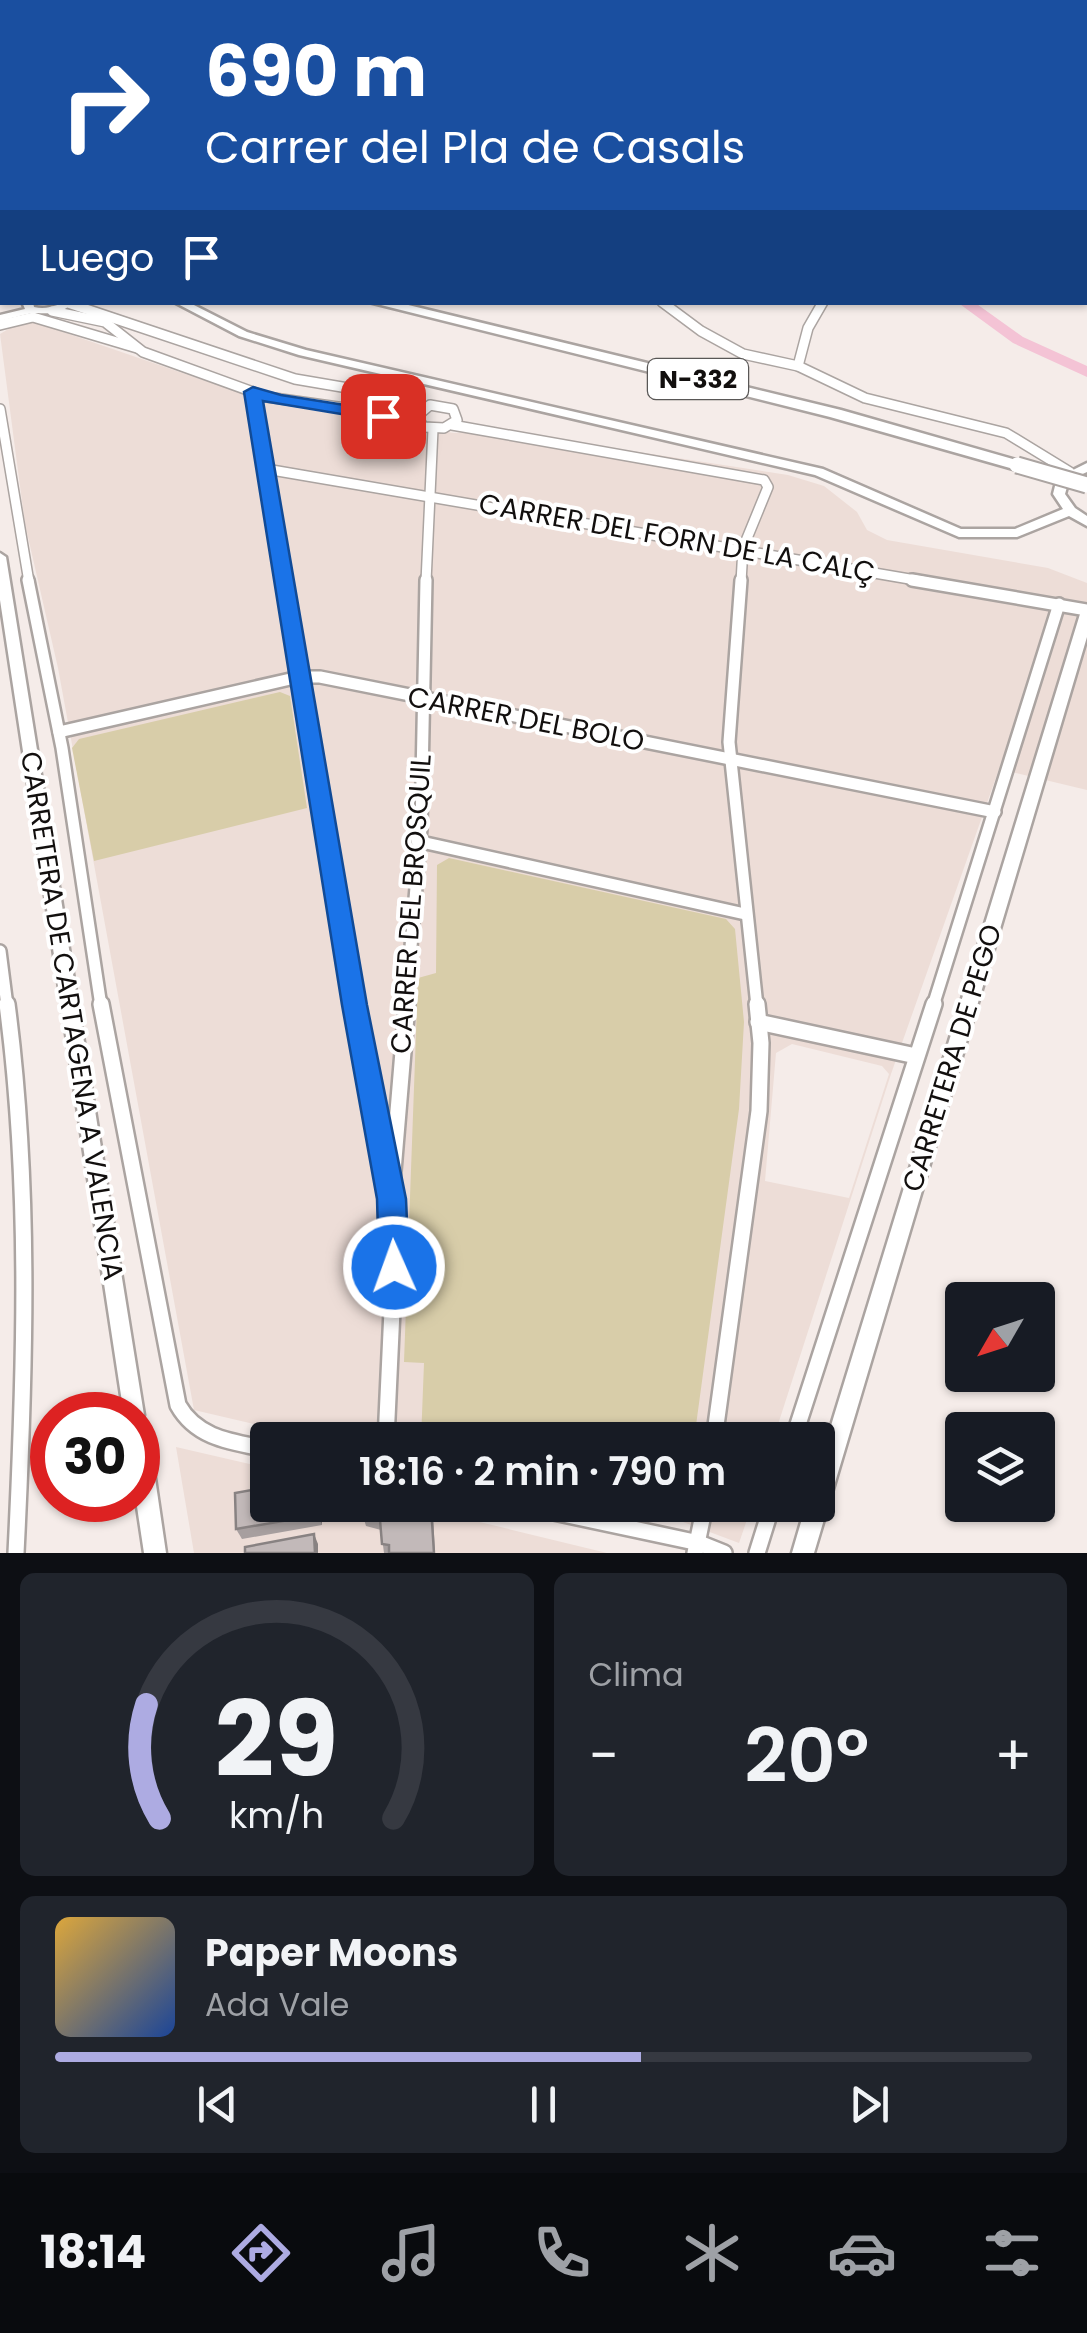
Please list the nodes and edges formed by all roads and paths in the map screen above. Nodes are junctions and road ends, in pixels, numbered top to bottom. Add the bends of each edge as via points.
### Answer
1 (64, 305) edge
2 (74, 305) edge
3 (186, 305) edge
4 (388, 305) edge
5 (666, 305) edge
6 (821, 305) edge
7 (30, 306) edge
8 (52, 311) junction
9 (1, 322) edge
10 (137, 348) junction
11 (798, 366) junction
12 (253, 392) junction
13 (0, 409) edge
14 (419, 413) junction
15 (452, 425) junction
16 (433, 429) junction
17 (1087, 467) edge
18 (266, 469) junction
19 (1070, 472) junction
20 (1087, 485) edge
21 (428, 496) junction
22 (1070, 511) junction
23 (1087, 522) edge
24 (743, 548) junction
25 (0, 557) edge
26 (1059, 604) junction
27 (1087, 612) edge
28 (300, 677) junction
29 (423, 698) junction
30 (59, 732) junction
31 (733, 759) junction
32 (995, 812) junction
33 (417, 841) junction
34 (744, 914) junction
35 (0, 951) edge
36 (758, 1022) junction
37 (916, 1056) junction
38 (391, 1199) junction
39 (130, 1392) edge
40 (387, 1422) edge
41 (716, 1422) edge
42 (798, 1422) edge
43 (250, 1445) edge
44 (835, 1445) edge
45 (150, 1522) edge
46 (591, 1522) edge
47 (702, 1522) edge
48 (767, 1522) edge
49 (812, 1522) edge
50 (697, 1548) edge
51 (16, 1553) edge
52 (155, 1553) edge
53 (724, 1553) edge
54 (757, 1553) edge
55 (803, 1553) edge

1 - 8 main road
2 - 14 street via 295,379 383,394
3 - 22 main road via 243,334 304,353 818,472 959,533 1017,533
4 - 20 highway, N-332, bridge via 836,414
5 - 11 street via 743,354
6 - 11 street
7 - 8 main road
7 - 9 main road
8 - 10 street via 111,324
9 - 10 street via 40,318
10 - 12 street
11 - 19 street via 865,398 1006,434
12 - 14 street
12 - 18 street
13 - 30 street
14 - 15 street via 440,404 454,408 458,417
14 - 16 street via 420,425
15 - 16 street
15 - 24 street via 764,480 768,486
16 - 21 street, CARRER DEL BROSQUIL
17 - 19 main road
18 - 21 street, CARRER DEL FORN DE LA CALÇ
18 - 28 street
19 - 22 main road via 1059,494
21 - 24 street, CARRER DEL FORN DE LA CALÇ
21 - 29 street, CARRER DEL BROSQUIL
22 - 23 main road
24 - 26 street, CARRER DEL FORN DE LA CALÇ
24 - 31 street
25 - 39 main road, CARRETERA DE CARTAGENA A VALENCIA
26 - 27 street, CARRER DEL FORN DE LA CALÇ
26 - 32 street
27 - 44 main road, CARRETERA DE PEGO
28 - 29 street, CARRER DEL BOLO
28 - 30 street, CARRER DEL BOLO
28 - 38 street
29 - 31 street, CARRER DEL BOLO
29 - 33 street, CARRER DEL BROSQUIL
30 - 43 street via 100,1001 178,1405 198,1432
31 - 32 street, CARRER DEL BOLO
31 - 34 street
32 - 37 street
33 - 34 street
33 - 38 street, CARRER DEL BROSQUIL
34 - 36 street
35 - 51 street via 18,1089 24,1360
36 - 37 street
36 - 41 street via 759,1111
37 - 42 street
38 - 40 street
45 - 52 main road
46 - 50 street
47 - 50 street
48 - 54 street
49 - 55 main road, CARRETERA DE PEGO
50 - 53 street

